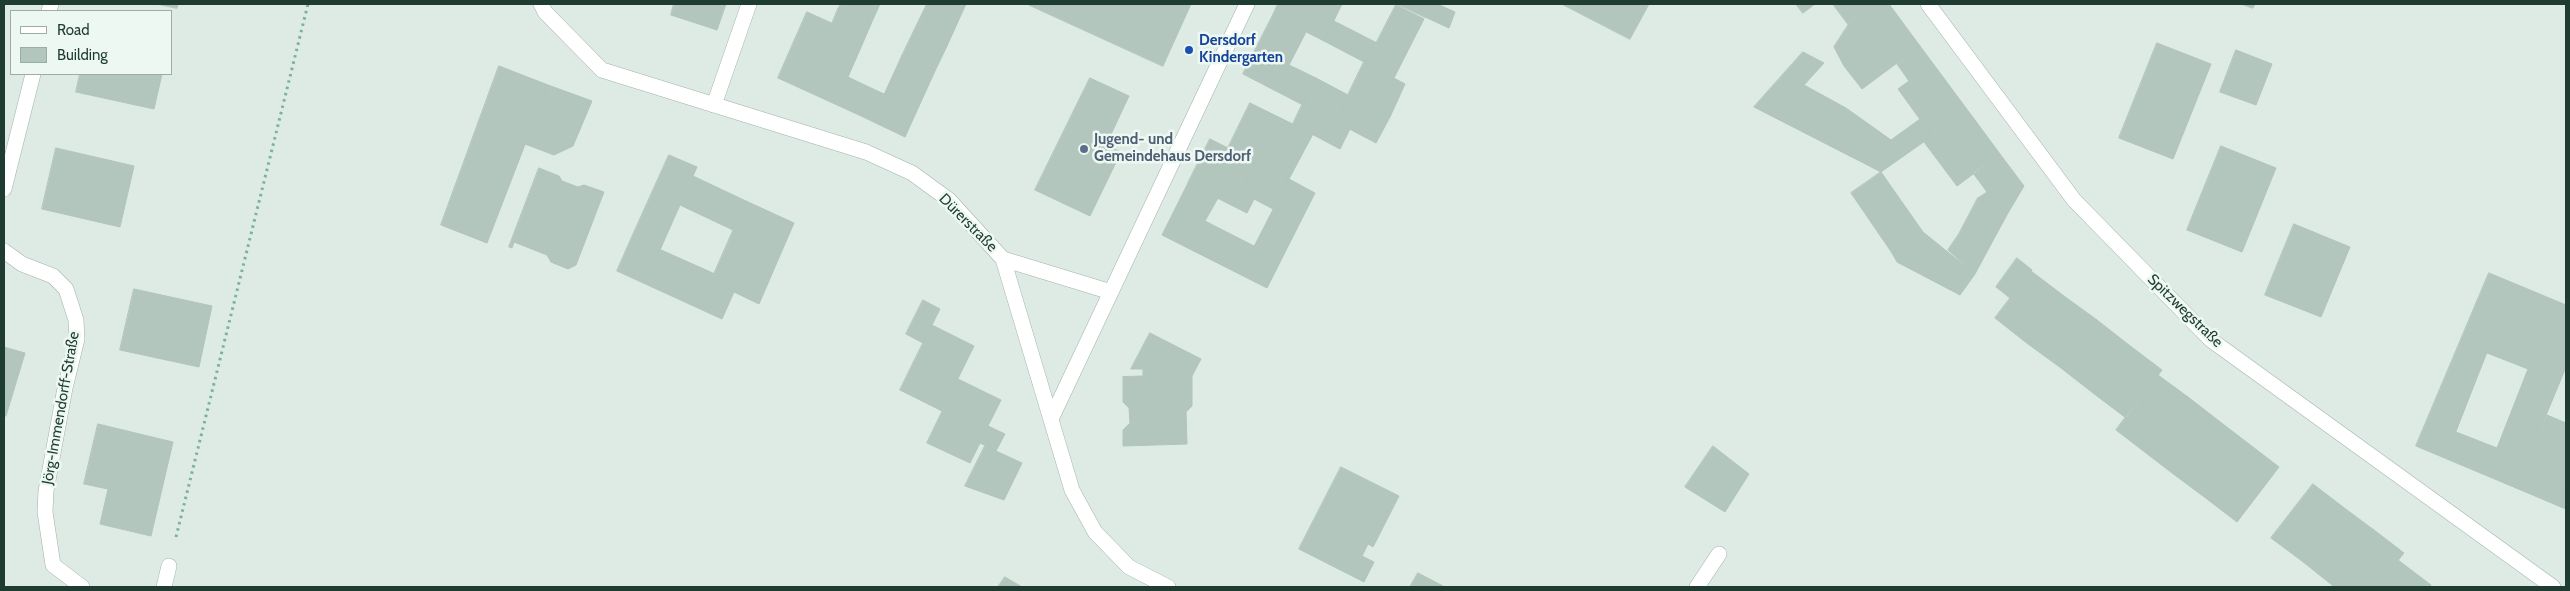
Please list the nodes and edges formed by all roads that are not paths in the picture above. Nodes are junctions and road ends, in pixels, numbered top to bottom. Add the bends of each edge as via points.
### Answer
1 (541, 4) edge
2 (749, 4) edge
3 (1247, 4) edge
4 (1928, 4) edge
5 (33, 75) edge
6 (714, 105) junction
7 (4, 189) edge
8 (4, 251) edge
9 (1003, 259) junction
10 (1110, 292) junction
11 (1051, 419) junction
12 (1719, 554) dead end
13 (169, 566) road end
14 (82, 587) edge
15 (164, 587) edge
16 (1168, 587) edge
17 (1697, 587) edge
18 (2553, 587) edge

1 - 6 street, Dürerstraße via 602,70
2 - 6 street
3 - 10 street
4 - 18 street, Spitzwegstraße via 2074,200 2211,340
5 - 7 street
6 - 9 street, Dürerstraße via 866,152 912,174 949,200
8 - 14 street, Jörg-Immendorff-Straße via 22,264 53,276 66,289 72,305 76,339 64,388 45,512 52,566
9 - 10 street
9 - 11 street, Dürerstraße
10 - 11 street
11 - 16 street, Dürerstraße via 1072,490 1095,532 1129,567
12 - 17 street
13 - 15 street

